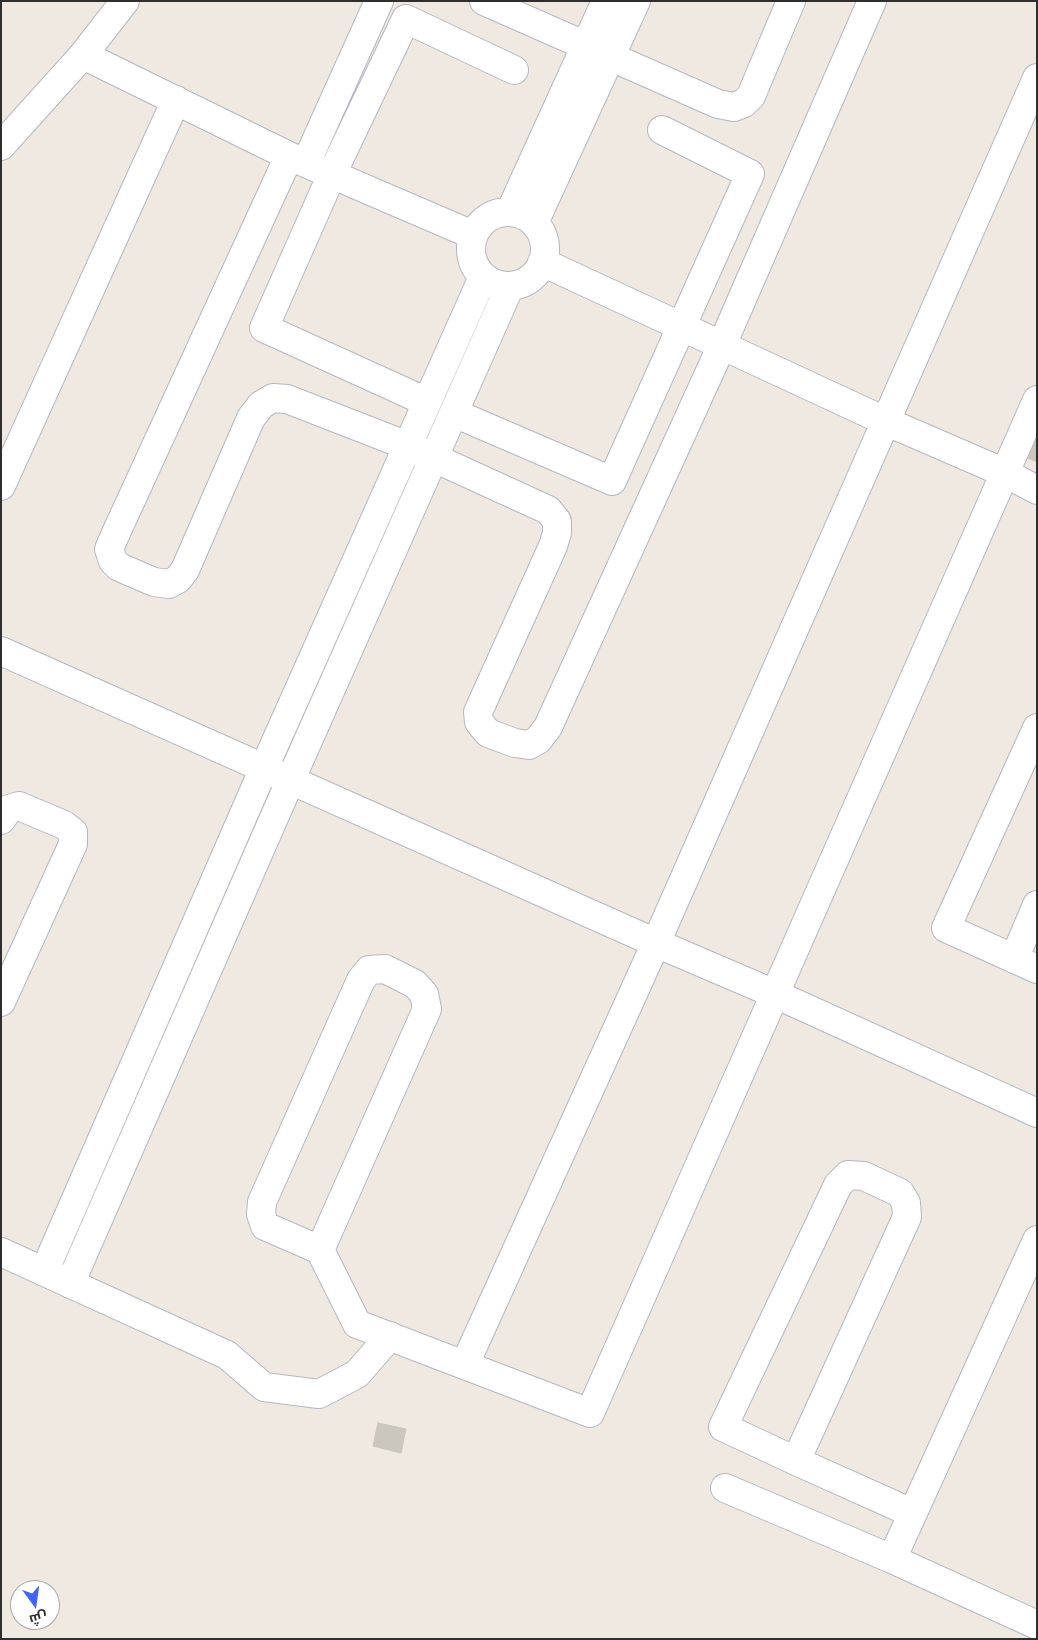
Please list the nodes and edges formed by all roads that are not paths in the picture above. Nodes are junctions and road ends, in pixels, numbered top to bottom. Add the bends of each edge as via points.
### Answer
1 (124, 1) edge
2 (379, 1) edge
3 (484, 1) edge
4 (606, 1) edge
5 (636, 1) edge
6 (791, 1) edge
7 (872, 1) edge
8 (586, 45) junction
9 (83, 55) junction
10 (612, 56) junction
11 (514, 70) dead end
12 (1037, 78) edge
13 (176, 100) junction
14 (662, 130) dead end
15 (1, 146) edge
16 (297, 159) junction
17 (332, 174) junction
18 (510, 212) junction
19 (534, 223) junction
20 (473, 235) junction
21 (542, 262) junction
22 (483, 277) junction
23 (510, 286) junction
24 (682, 327) junction
25 (722, 345) junction
26 (1037, 400) edge
27 (427, 402) junction
28 (454, 413) junction
29 (885, 420) junction
30 (408, 446) junction
31 (434, 458) junction
32 (1005, 473) junction
33 (1, 486) edge
34 (1037, 490) edge
35 (1, 651) edge
36 (1037, 728) edge
37 (264, 768) junction
38 (291, 779) junction
39 (1, 820) edge
40 (1037, 905) edge
41 (656, 943) junction
42 (1025, 964) edge
43 (775, 994) junction
44 (1, 1002) edge
45 (1037, 1113) edge
46 (1037, 1240) edge
47 (320, 1250) junction
48 (1, 1252) edge
49 (44, 1272) junction
50 (70, 1284) junction
51 (390, 1336) junction
52 (465, 1364) junction
53 (796, 1460) junction
54 (725, 1488) dead end
55 (912, 1514) junction
56 (892, 1559) junction
57 (1037, 1625) edge

1 - 9 street
2 - 16 street
3 - 8 street
4 - 8 street
5 - 10 street
6 - 10 street via 751,96 734,107 718,104
7 - 25 street
8 - 10 street
8 - 18 street
9 - 13 street
9 - 15 street
10 - 19 street
11 - 17 street via 406,19
12 - 29 street
13 - 16 street
13 - 33 street
14 - 24 street via 750,174
16 - 17 street
16 - 30 street via 116,533 109,549 113,561 119,567 154,582 169,584 178,579 185,570 251,418 260,405 273,398 287,399
17 - 20 street
17 - 27 street via 264,328
18 - 19 street via 519,213
18 - 20 street via 487,218
19 - 21 street via 544,242
20 - 22 street via 472,258
21 - 23 street via 530,279
21 - 24 street
22 - 23 street via 501,286
22 - 27 street
23 - 28 street
24 - 25 street
24 - 28 street via 612,481
25 - 29 street
25 - 31 street via 548,727 538,740 529,745 488,733 479,722 478,712 553,546 557,520 548,510
26 - 32 street
27 - 30 street
28 - 31 street
29 - 32 street
29 - 41 street
30 - 31 street
30 - 37 street
31 - 38 street
32 - 34 street
32 - 43 street
35 - 37 street
36 - 42 street via 946,928
37 - 38 street
37 - 49 street
38 - 41 street
38 - 50 street
39 - 44 street via 9,809 19,806 73,832 73,844
40 - 42 street
41 - 43 street
41 - 52 street
43 - 45 street
43 - 52 street via 590,1413
46 - 55 street
47 - 47 street via 427,1009 424,994 415,984 385,969 369,970 361,980 262,1202 265,1226
47 - 51 street via 357,1324
48 - 49 street
49 - 50 street
50 - 51 street via 227,1355 264,1387 319,1394 357,1374
51 - 52 street
53 - 53 street via 907,1217 906,1203 900,1193 864,1176 848,1175 838,1185 723,1427
53 - 55 street
54 - 56 street
55 - 56 street
56 - 57 street

